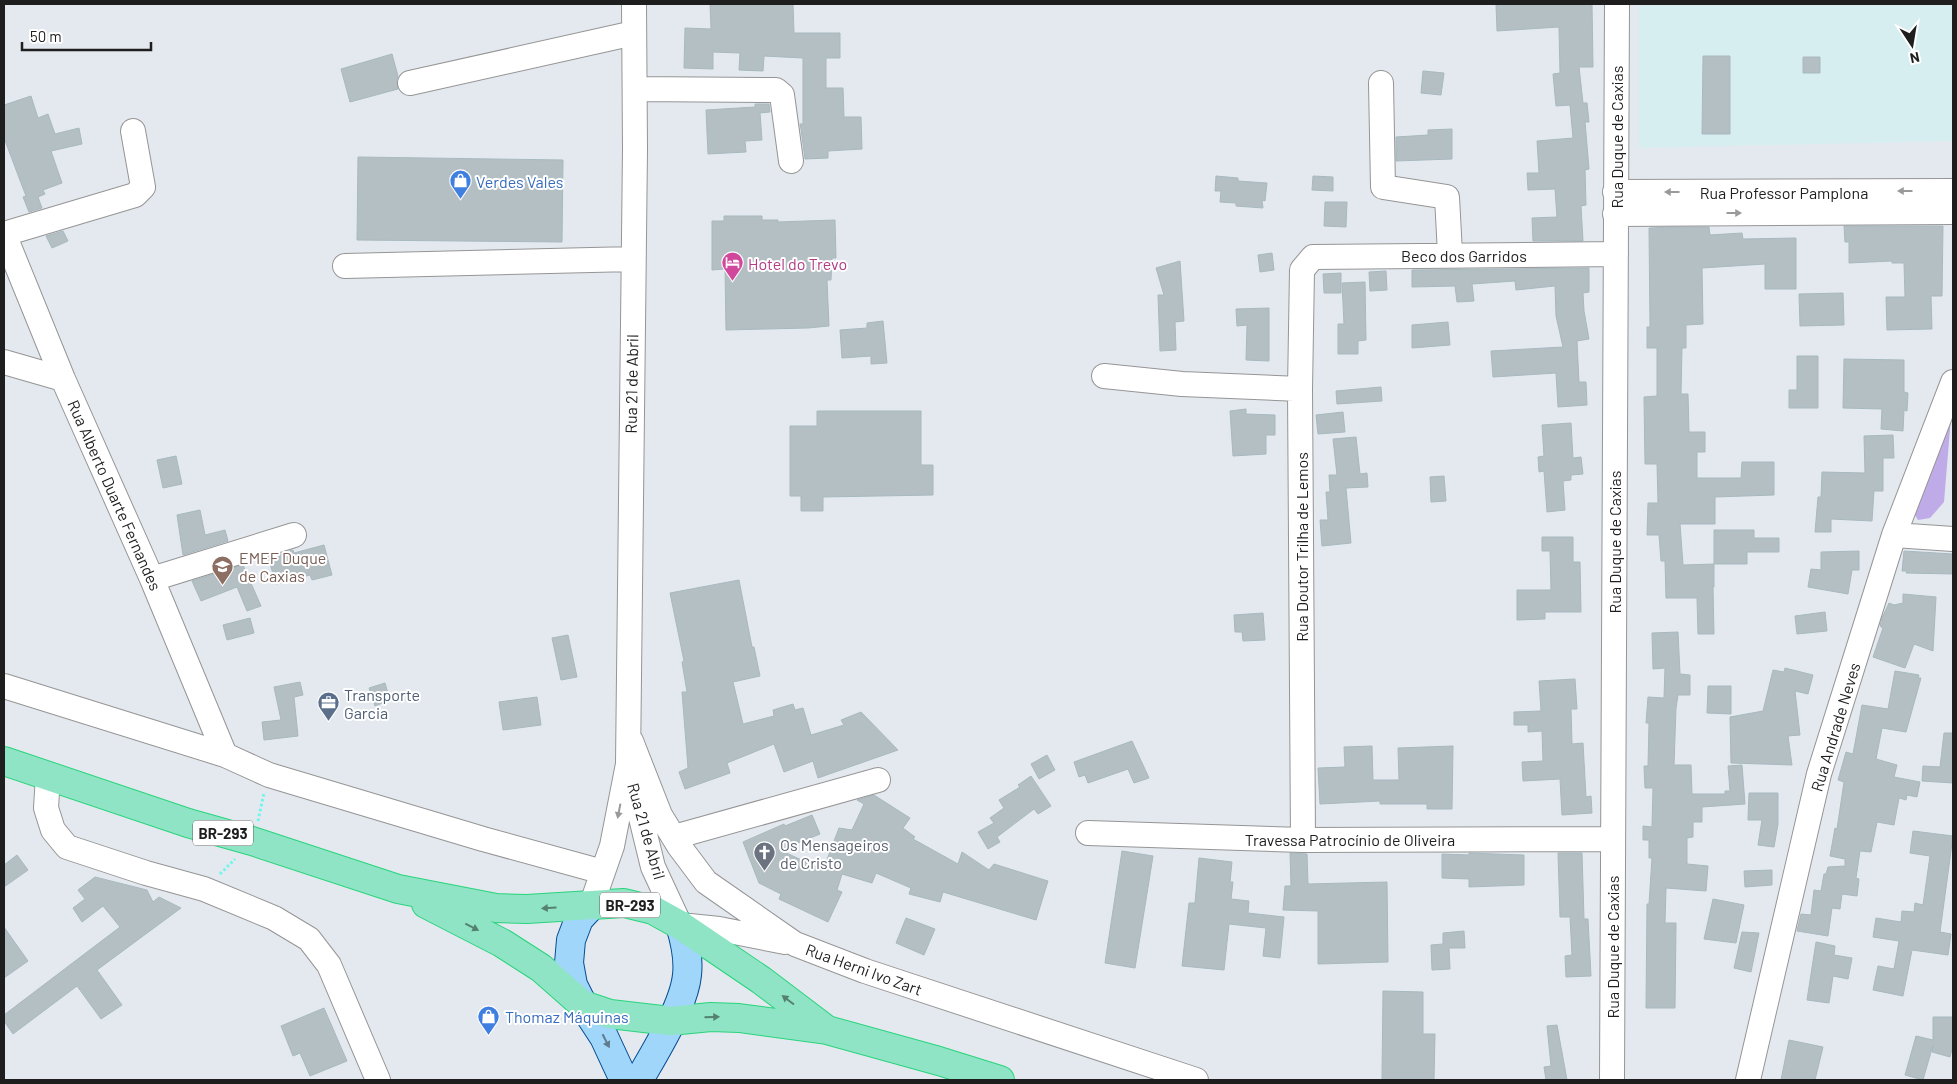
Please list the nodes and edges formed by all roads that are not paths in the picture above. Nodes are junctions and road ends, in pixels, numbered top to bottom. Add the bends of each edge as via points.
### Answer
1 (634, 4) edge
2 (1617, 4) edge
3 (634, 33) junction
4 (410, 83) dead end
5 (1381, 83) dead end
6 (635, 89) junction
7 (134, 131) dead end
8 (791, 161) dead end
9 (1953, 191) edge
10 (1615, 203) junction
11 (1953, 212) edge
12 (4, 234) edge
13 (1450, 254) junction
14 (1616, 254) junction
15 (1313, 257) joint
16 (633, 259) junction
17 (345, 266) dead end
18 (4, 362) edge
19 (1104, 376) dead end
20 (63, 379) junction
21 (1953, 382) edge
22 (1300, 388) junction
23 (294, 535) dead end
24 (1894, 535) junction
25 (1953, 539) edge
26 (152, 578) junction
27 (4, 686) edge
28 (628, 734) junction
29 (225, 755) junction
30 (4, 761) edge
31 (628, 764) junction
32 (48, 776) junction
33 (878, 780) dead end
34 (1088, 833) dead end
35 (674, 837) junction
36 (1613, 839) junction
37 (1302, 840) junction
38 (603, 872) junction
39 (398, 889) junction
40 (591, 906) junction
41 (680, 925) junction
42 (795, 944) junction
43 (583, 1005) junction
44 (670, 1021) junction
45 (828, 1030) junction
46 (944, 1071) edge
47 (378, 1080) edge
48 (624, 1080) edge
49 (639, 1080) edge
50 (1000, 1080) edge
51 (1196, 1080) edge
52 (1612, 1080) edge
53 (1748, 1080) edge

1 - 3 street, Rua 21 de Abril
2 - 10 street, Rua Duque de Caxias
3 - 4 street
3 - 6 street, Rua 21 de Abril
5 - 13 street via 1383,187 1447,197
6 - 8 street via 776,90 782,95
6 - 16 street, Rua 21 de Abril
7 - 12 street via 143,187 140,192
9 -> 10 street, Rua Professor Pamplona
10 -> 11 street, Rua Professor Pamplona
10 - 14 street, Rua Duque de Caxias
12 - 20 street, Rua Alberto Duarte Fernandes
13 - 14 street, Beco dos Garridos
13 - 15 street, Beco dos Garridos
14 - 36 street, Rua Duque de Caxias
15 - 22 street, Rua Doutor Trilha de Lemos via 1302,270
16 - 17 street
16 - 28 street, Rua 21 de Abril
18 - 20 street
19 - 22 street via 1182,384
20 - 26 street, Rua Alberto Duarte Fernandes
21 - 24 street, Rua Andrade Neves
22 - 37 street, Rua Doutor Trilha de Lemos
23 - 26 street
24 - 25 street
24 - 53 street, Rua Andrade Neves via 1819,774
26 - 29 street, Rua Alberto Duarte Fernandes
27 - 29 street
28 - 31 street, Rua 21 de Abril
28 - 35 street, Rua Herni Ivo Zart via 660,815
29 - 38 street via 269,775
30 - 32 highway, BR-293
31 -> 38 street, Rua 21 de Abril via 612,846
31 - 41 street, Rua 21 de Abril via 654,867
32 - 39 highway, BR-293
32 - 47 street via 46,808 53,830 67,846 204,889 274,918 309,939 329,965
33 - 35 street
34 - 37 street, Travessa Patrocínio de Oliveira
35 - 42 street, Rua Herni Ivo Zart via 706,882
36 - 37 street, Travessa Patrocínio de Oliveira
36 - 52 street, Rua Duque de Caxias
38 - 40 street, Rua 21 de Abril
40 -> 39 highway, BR-293 via 496,908
39 -> 43 highway, BR-293 via 502,943 541,968
40 - 41 highway, BR-293 via 624,903 653,910
40 - 43 main road via 579,919 570,940 568,963 573,985
41 - 42 street
41 - 44 main road via 687,949 687,974 682,998
45 -> 41 highway, BR-293
42 - 51 street, Rua Herni Ivo Zart via 865,971
43 - 44 highway, BR-293 via 610,1014
43 -> 48 main road via 604,1037
44 -> 45 highway, BR-293 via 739,1018
44 - 49 main road
45 - 46 highway, BR-293
46 - 50 highway, BR-293

